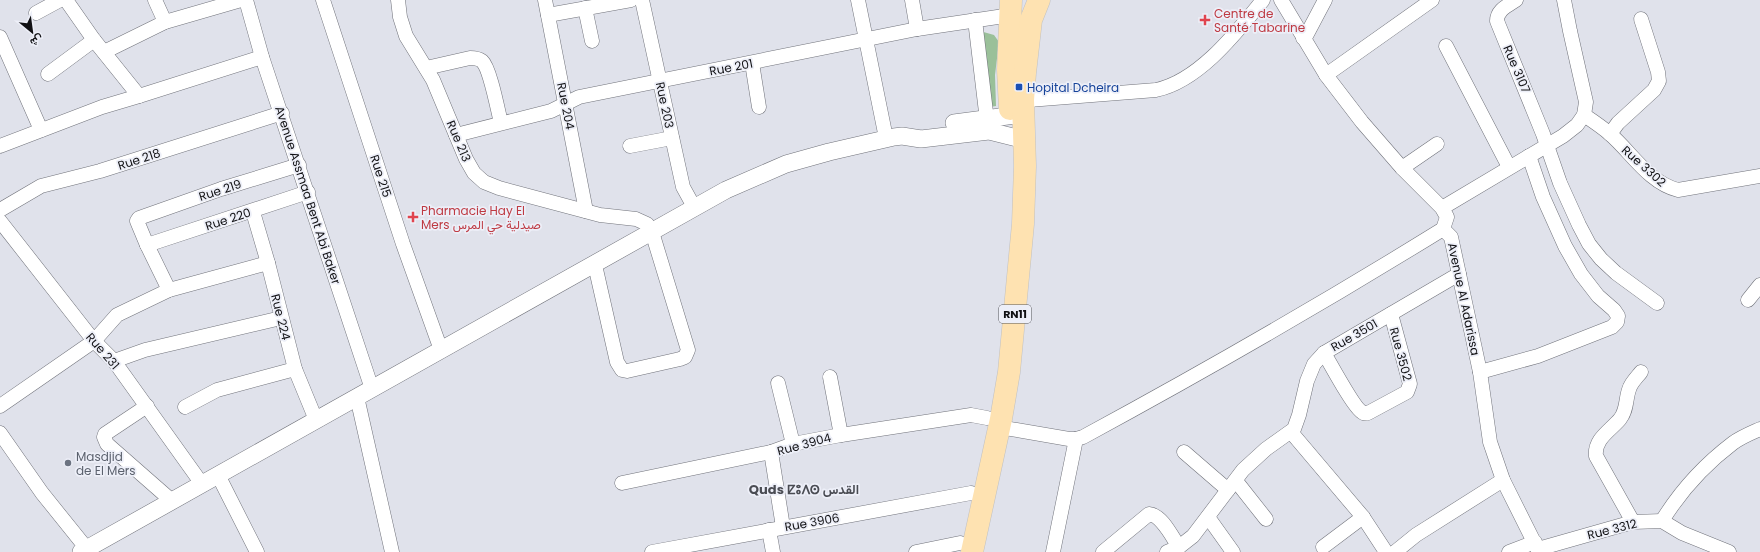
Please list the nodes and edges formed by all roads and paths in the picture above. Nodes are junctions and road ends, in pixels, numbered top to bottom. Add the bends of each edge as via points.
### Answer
1 (60, 0) edge
2 (66, 0) edge
3 (155, 0) edge
4 (241, 0) edge
5 (246, 0) edge
6 (323, 0) edge
7 (398, 0) edge
8 (545, 0) edge
9 (631, 0) edge
10 (642, 0) edge
11 (858, 0) edge
12 (912, 0) edge
13 (1039, 0) edge
14 (1263, 0) edge
15 (1281, 0) edge
16 (1326, 0) edge
17 (1432, 0) edge
18 (1516, 0) edge
19 (1564, 0) edge
20 (585, 8) junction
21 (1011, 8) edge
22 (36, 13) dead end
23 (548, 15) junction
24 (1641, 19) dead end
25 (975, 20) junction
26 (164, 22) junction
27 (917, 29) junction
28 (0, 37) edge
29 (1303, 38) junction
30 (94, 40) junction
31 (866, 40) junction
32 (592, 41) dead end
33 (1446, 46) dead end
34 (104, 52) junction
35 (262, 56) junction
36 (752, 63) junction
37 (426, 68) junction
38 (48, 74) dead end
39 (1326, 75) junction
40 (659, 81) junction
41 (139, 96) junction
42 (565, 103) junction
43 (759, 107) dead end
44 (282, 113) junction
45 (1584, 115) junction
46 (1017, 118) junction
47 (501, 123) junction
48 (988, 125) junction
49 (41, 130) junction
50 (1610, 134) junction
51 (456, 135) junction
52 (894, 137) junction
53 (672, 138) junction
54 (1437, 144) dead end
55 (0, 146) edge
56 (630, 146) dead end
57 (1546, 146) junction
58 (1529, 156) junction
59 (299, 165) junction
60 (1509, 167) junction
61 (1402, 168) junction
62 (1760, 176) edge
63 (308, 192) junction
64 (694, 207) junction
65 (1442, 208) junction
66 (0, 210) edge
67 (252, 212) junction
68 (586, 212) junction
69 (0, 221) edge
70 (1443, 229) junction
71 (652, 232) junction
72 (147, 245) junction
73 (268, 263) junction
74 (595, 265) junction
75 (1459, 274) junction
76 (1760, 285) edge
77 (169, 290) junction
78 (1748, 300) dead end
79 (1656, 303) dead end
80 (1390, 314) junction
81 (281, 318) junction
82 (94, 341) junction
83 (441, 350) junction
84 (1324, 353) junction
85 (114, 361) junction
86 (295, 369) junction
87 (1480, 372) junction
88 (1641, 372) dead end
89 (830, 377) dead end
90 (778, 383) dead end
91 (372, 389) junction
92 (357, 397) junction
93 (0, 406) edge
94 (147, 406) junction
95 (185, 407) dead end
96 (316, 420) junction
97 (993, 422) junction
98 (1760, 429) edge
99 (1291, 432) junction
100 (0, 433) edge
101 (841, 434) junction
102 (1076, 439) junction
103 (793, 444) junction
104 (771, 452) junction
105 (1184, 452) dead end
106 (218, 475) junction
107 (1503, 480) junction
108 (622, 483) dead end
109 (202, 484) junction
110 (1232, 486) junction
111 (971, 493) junction
112 (172, 501) junction
113 (1208, 517) junction
114 (1363, 517) junction
115 (1266, 519) dead end
116 (1662, 520) junction
117 (1633, 522) junction
118 (783, 527) junction
119 (769, 530) junction
120 (1324, 547) dead end
121 (1537, 548) edge
122 (963, 549) edge
123 (84, 550) edge
124 (1173, 550) edge
125 (257, 552) edge
126 (392, 552) edge
127 (652, 552) edge
128 (773, 552) edge
129 (916, 552) edge
130 (1053, 552) edge
131 (1103, 552) edge
132 (1234, 552) edge
133 (1386, 552) edge
134 (1394, 552) edge
135 (1510, 552) edge
136 (1729, 552) edge

1 - 22 street
2 - 30 street
3 - 26 street
4 - 26 street
5 - 35 street, Avenue Assmaa Bent Abi Baker
6 - 83 street, Rue 215 via 403,244
7 - 37 street, Rue 213 via 406,36
8 - 23 street, Rue 204
9 - 20 street
10 - 40 street, Rue 203
11 - 31 street
12 - 27 street
13 - 46 main road, RN11 via 1031,20
14 - 46 street via 1234,36 1214,55 1169,88
15 - 29 street
16 - 29 street
17 - 39 street
18 - 57 street, Rue 3107 via 1501,10 1497,15 1497,21
19 - 45 street via 1586,102
20 - 23 street
20 - 32 street
21 - 25 street, Rue 201
21 - 46 main road, RN11 via 1008,70
23 - 42 street, Rue 204
24 - 50 street via 1659,82
25 - 27 street, Rue 201
25 - 48 street
26 - 34 street
27 - 31 street, Rue 201
28 - 49 street
29 - 39 street
30 - 34 street
30 - 38 street
31 - 36 street, Rue 201
31 - 52 street
33 - 60 street
34 - 41 street
35 - 41 street
35 - 44 street, Avenue Assmaa Bent Abi Baker
36 - 40 street, Rue 201
36 - 43 street
37 - 47 street via 470,58 482,60 488,72
37 - 51 street, Rue 213
39 - 61 street
40 - 42 street, Rue 201 via 579,97
40 - 53 street, Rue 203
41 - 49 street via 102,106
42 - 47 street, Rue 201 via 551,111
42 - 68 street, Rue 204
44 - 59 street, Avenue Assmaa Bent Abi Baker
44 - 66 street, Rue 218 via 100,171 41,186
45 - 50 street, Rue 3302
45 - 57 street via 1577,125
46 - 48 street
46 - 97 main road, RN11 via 1023,224 1009,372
47 - 51 street, Rue 201
48 - 52 street via 921,139
49 - 55 street
50 - 62 street, Rue 3302 via 1668,188 1678,190
51 - 68 street, Rue 213 via 474,173 484,182
52 - 64 street via 786,164
53 - 56 street
53 - 64 street, Rue 203 via 683,187
54 - 61 street
57 - 58 street
57 - 79 street, Rue 3107 via 1589,244 1616,273
58 - 60 street
58 - 87 street via 1565,246 1598,296 1614,310 1618,316 1617,322 1612,327 1538,356
59 - 63 street, Avenue Assmaa Bent Abi Baker
59 - 72 street, Rue 219 via 141,216 138,220
60 - 65 street
61 - 65 street
63 - 67 street, Rue 220
63 - 91 street, Avenue Assmaa Bent Abi Baker
64 - 71 street
65 - 70 street, Avenue Al Adarissa via 1447,217
67 - 72 street, Rue 220
67 - 73 street, Rue 224
68 - 71 street, Rue 213 via 636,219 647,224
69 - 82 street, Rue 231
70 - 75 street, Avenue Al Adarissa via 1451,237
70 - 102 street via 1358,282 1169,391
71 - 74 street
71 - 74 street via 688,350 685,357 622,370 616,362
72 - 77 street
73 - 77 street
73 - 81 street, Rue 224
74 - 83 street
75 - 80 street, Rue 3501
75 - 87 street, Avenue Al Adarissa
76 - 78 street
77 - 82 street via 117,316
80 - 84 street, Rue 3501
80 - 84 street, Rue 3502 via 1410,384 1407,392 1364,414 1355,404
81 - 85 street via 145,350
81 - 86 street, Rue 224
82 - 85 street, Rue 231
82 - 93 street
83 - 91 street
84 - 99 street, Rue 3501 via 1314,364 1299,415
85 - 94 street, Rue 231
86 - 95 street via 217,390
86 - 96 street, Rue 224
87 - 107 street, Avenue Al Adarissa via 1490,442
88 - 117 street via 1630,388 1621,419 1595,448 1596,456
89 - 101 street
90 - 103 street
91 - 92 street
92 - 96 street
92 - 126 street
94 - 109 street, Rue 231
94 - 112 street via 105,434 105,441
96 - 106 street
97 - 101 street, Rue 3904 via 971,415
97 - 102 street, Rue 3904
97 - 111 main road, RN11
97 - 122 main road, RN11
98 - 116 street via 1733,442 1695,476
99 - 110 street via 1252,461
99 - 114 street
100 - 123 street
101 - 103 street, Rue 3904
102 - 130 street
103 - 104 street, Rue 3904
104 - 108 street, Rue 3904
104 - 118 street
105 - 110 street
106 - 109 street
106 - 125 street
107 - 121 street, Avenue Al Adarissa
107 - 134 street via 1416,535
109 - 112 street
110 - 113 street
110 - 115 street
111 - 118 street, Rue 3906
111 - 122 main road, RN11
112 - 123 street
113 - 124 street via 1193,536
113 - 132 street
114 - 120 street
114 - 133 street
116 - 117 street, Rue 3312
116 - 136 street via 1682,533
117 - 121 street, Rue 3312
118 - 119 street, Rue 3906
119 - 127 street, Rue 3906
119 - 128 street
121 - 135 street, Rue 3312
122 - 129 street
124 - 131 street via 1161,522 1149,514

